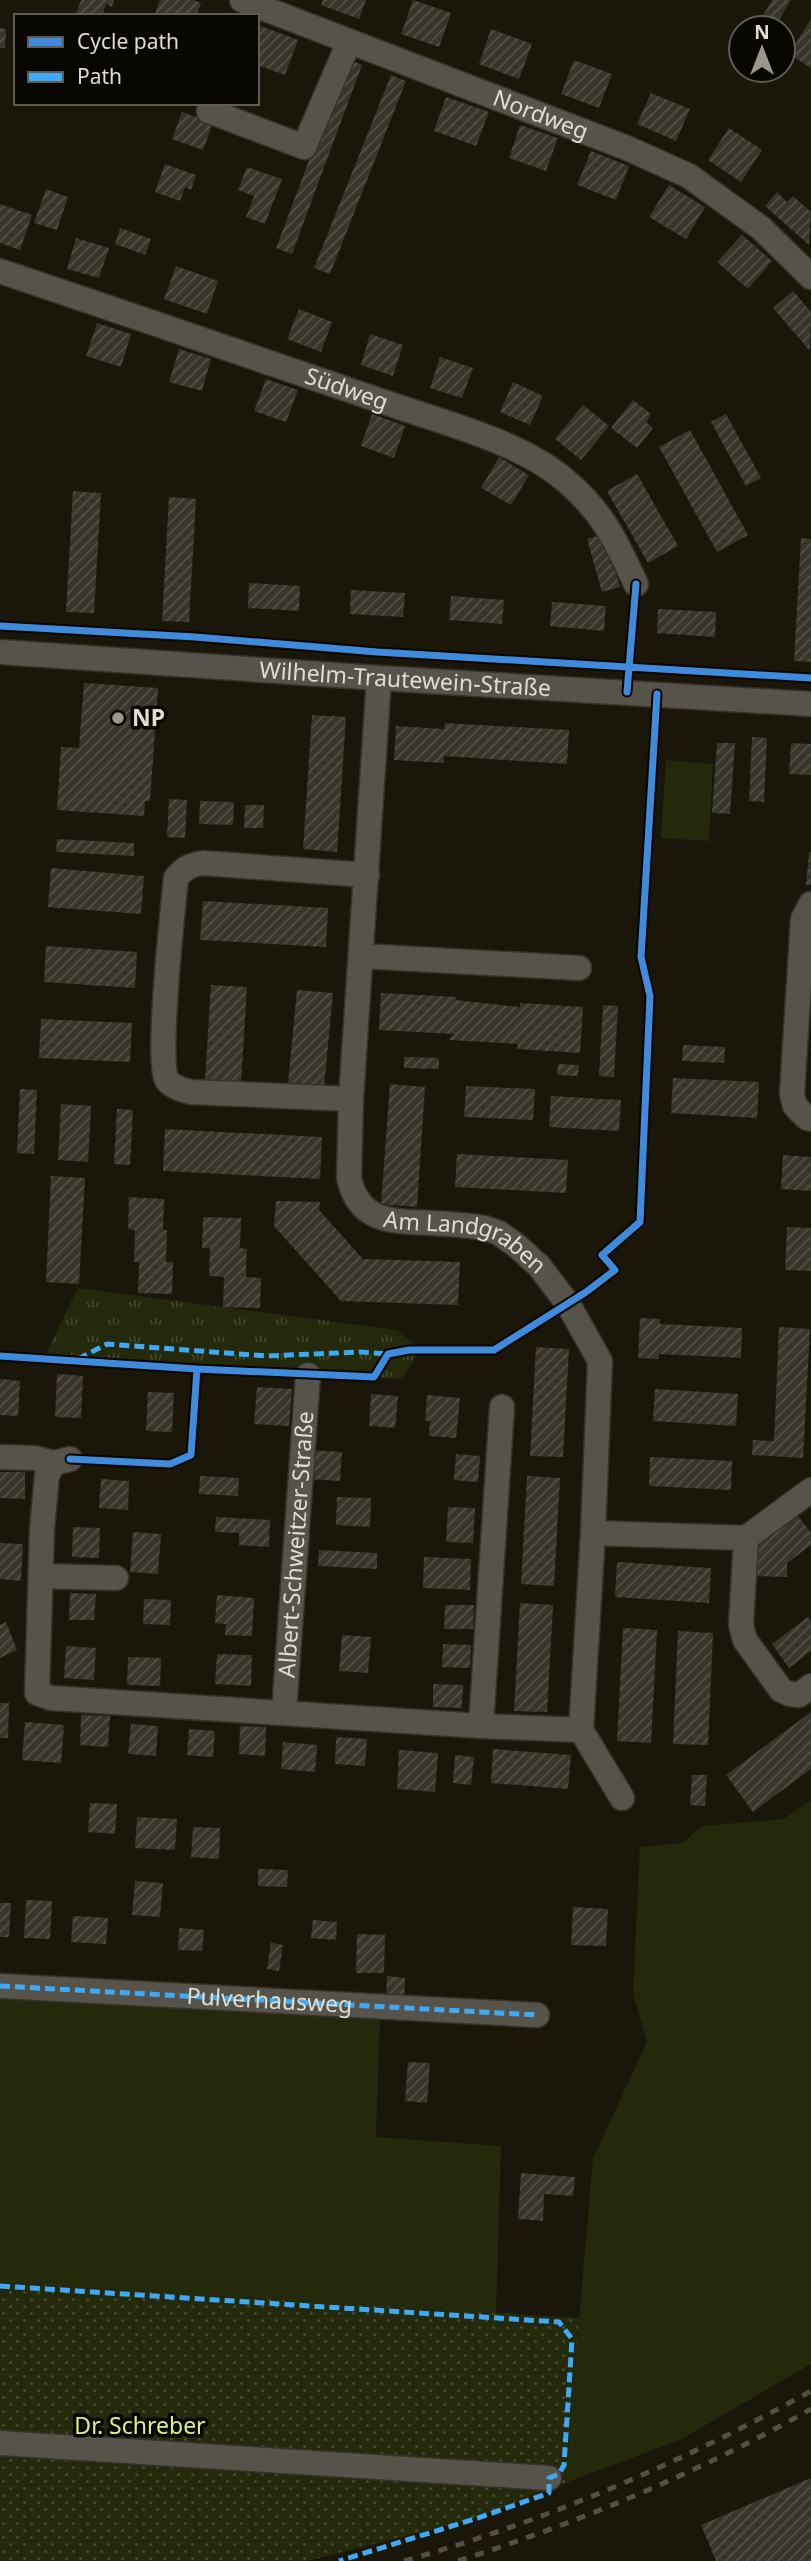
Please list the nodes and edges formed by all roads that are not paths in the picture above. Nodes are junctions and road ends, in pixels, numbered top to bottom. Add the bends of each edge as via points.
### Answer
1 (242, 0) edge
2 (349, 42) junction
3 (209, 111) dead end
4 (0, 271) edge
5 (811, 277) edge
6 (636, 584) dead end
7 (0, 652) edge
8 (379, 678) junction
9 (811, 704) edge
10 (367, 875) junction
11 (811, 904) edge
12 (361, 956) junction
13 (579, 968) dead end
14 (351, 1099) junction
15 (811, 1119) edge
16 (308, 1375) dead end
17 (502, 1407) dead end
18 (0, 1457) edge
19 (811, 1490) edge
20 (593, 1533) junction
21 (746, 1538) junction
22 (41, 1576) junction
23 (116, 1578) dead end
24 (811, 1686) edge
25 (284, 1712) junction
26 (481, 1726) junction
27 (581, 1730) junction
28 (622, 1798) dead end
29 (0, 1986) edge
30 (537, 2015) dead end
31 (0, 2443) edge
32 (549, 2478) dead end

1 - 2 street, Nordweg
2 - 3 street via 304,147
2 - 5 street, Nordweg via 689,176 761,228
4 - 6 street, Südweg via 524,454 564,478 594,508
7 - 8 street, Wilhelm-Trautewein-Straße
8 - 9 street, Wilhelm-Trautewein-Straße
8 - 10 street, Am Landgraben
10 - 12 street, Am Landgraben
10 - 14 street via 203,863 181,871 176,878 164,1020 163,1068 167,1080 177,1088
11 - 15 street via 803,919 792,1094 795,1106
12 - 13 street
12 - 14 street, Am Landgraben
14 - 20 street, Am Landgraben via 349,1178 366,1210 395,1221 469,1225 499,1233 539,1266 568,1304 600,1361
16 - 25 street, Albert-Schweitzer-Straße
17 - 26 street
18 - 22 street via 62,1461 47,1475
19 - 21 street
20 - 21 street
20 - 27 street, Am Landgraben
21 - 24 street via 741,1625 745,1640 781,1690 799,1695
22 - 23 street
22 - 25 street via 37,1693 51,1698
25 - 26 street
26 - 27 street
27 - 28 street
29 - 30 street, Pulverhausweg
31 - 32 street

